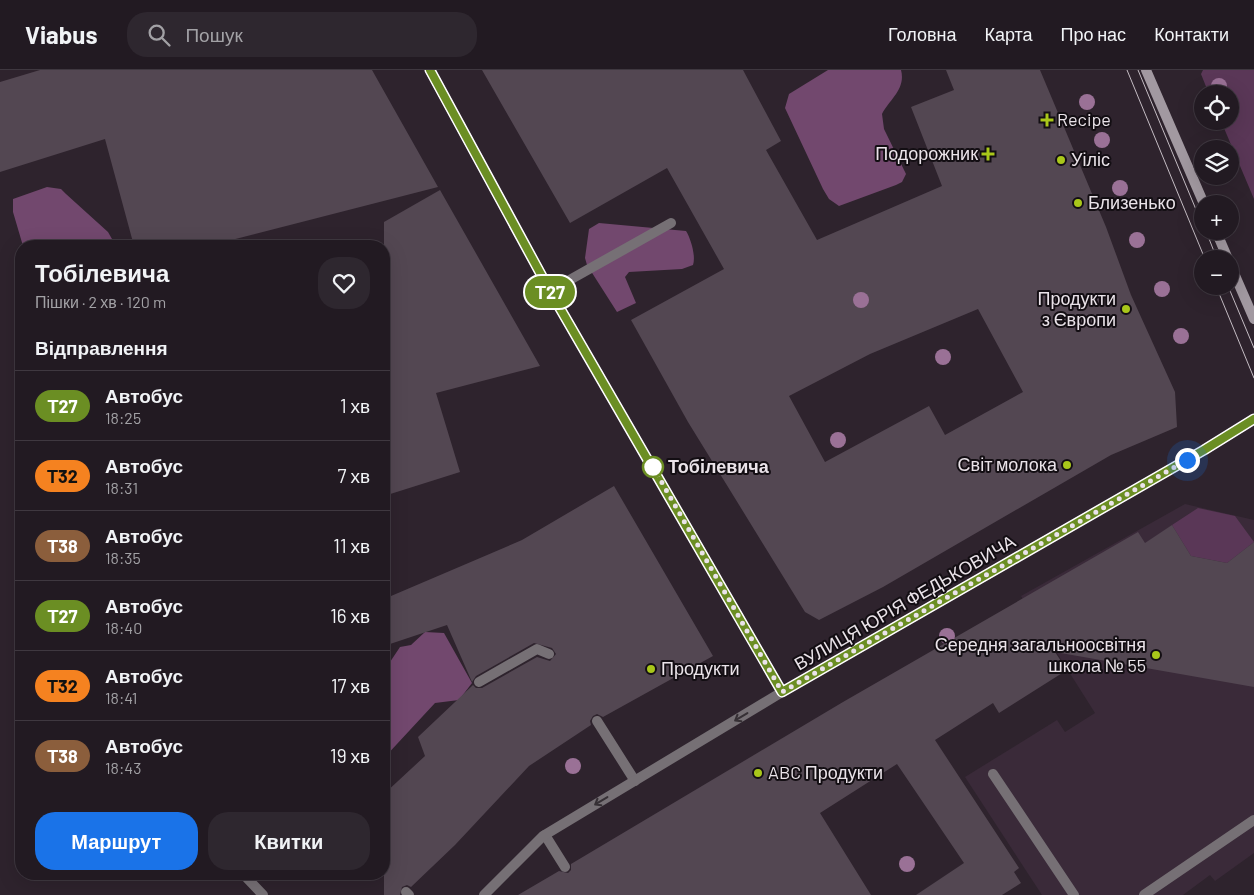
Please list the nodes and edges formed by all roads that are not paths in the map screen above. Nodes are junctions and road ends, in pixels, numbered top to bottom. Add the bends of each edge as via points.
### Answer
1 (430, 70) edge
2 (1146, 70) edge
3 (1200, 195) edge
4 (671, 223) dead end
5 (1239, 284) edge
6 (550, 291) junction
7 (1254, 318) edge
8 (1254, 419) edge
9 (549, 654) dead end
10 (479, 682) dead end
11 (782, 692) junction
12 (597, 721) dead end
13 (993, 774) dead end
14 (635, 781) junction
15 (1254, 820) edge
16 (545, 835) junction
17 (565, 867) dead end
18 (249, 880) edge
19 (263, 895) edge
20 (484, 895) edge
21 (1074, 895) edge
22 (1144, 895) edge

1 - 6 main road
2 - 3 street
4 - 6 street
5 - 7 street
6 - 11 main road
8 - 11 main road, ВУЛИЦЯ ЮРІЯ ФЕДЬКОВИЧА
9 - 10 street via 537,650
11 -> 14 street, ВУЛИЦЯ ЮРІЯ ФЕДЬКОВИЧА
12 - 14 street
13 - 21 street
14 -> 16 street, ВУЛИЦЯ ЮРІЯ ФЕДЬКОВИЧА
15 - 22 street
16 - 17 street
16 - 20 street, ВУЛИЦЯ ЮРІЯ ФЕДЬКОВИЧА
18 - 19 street

